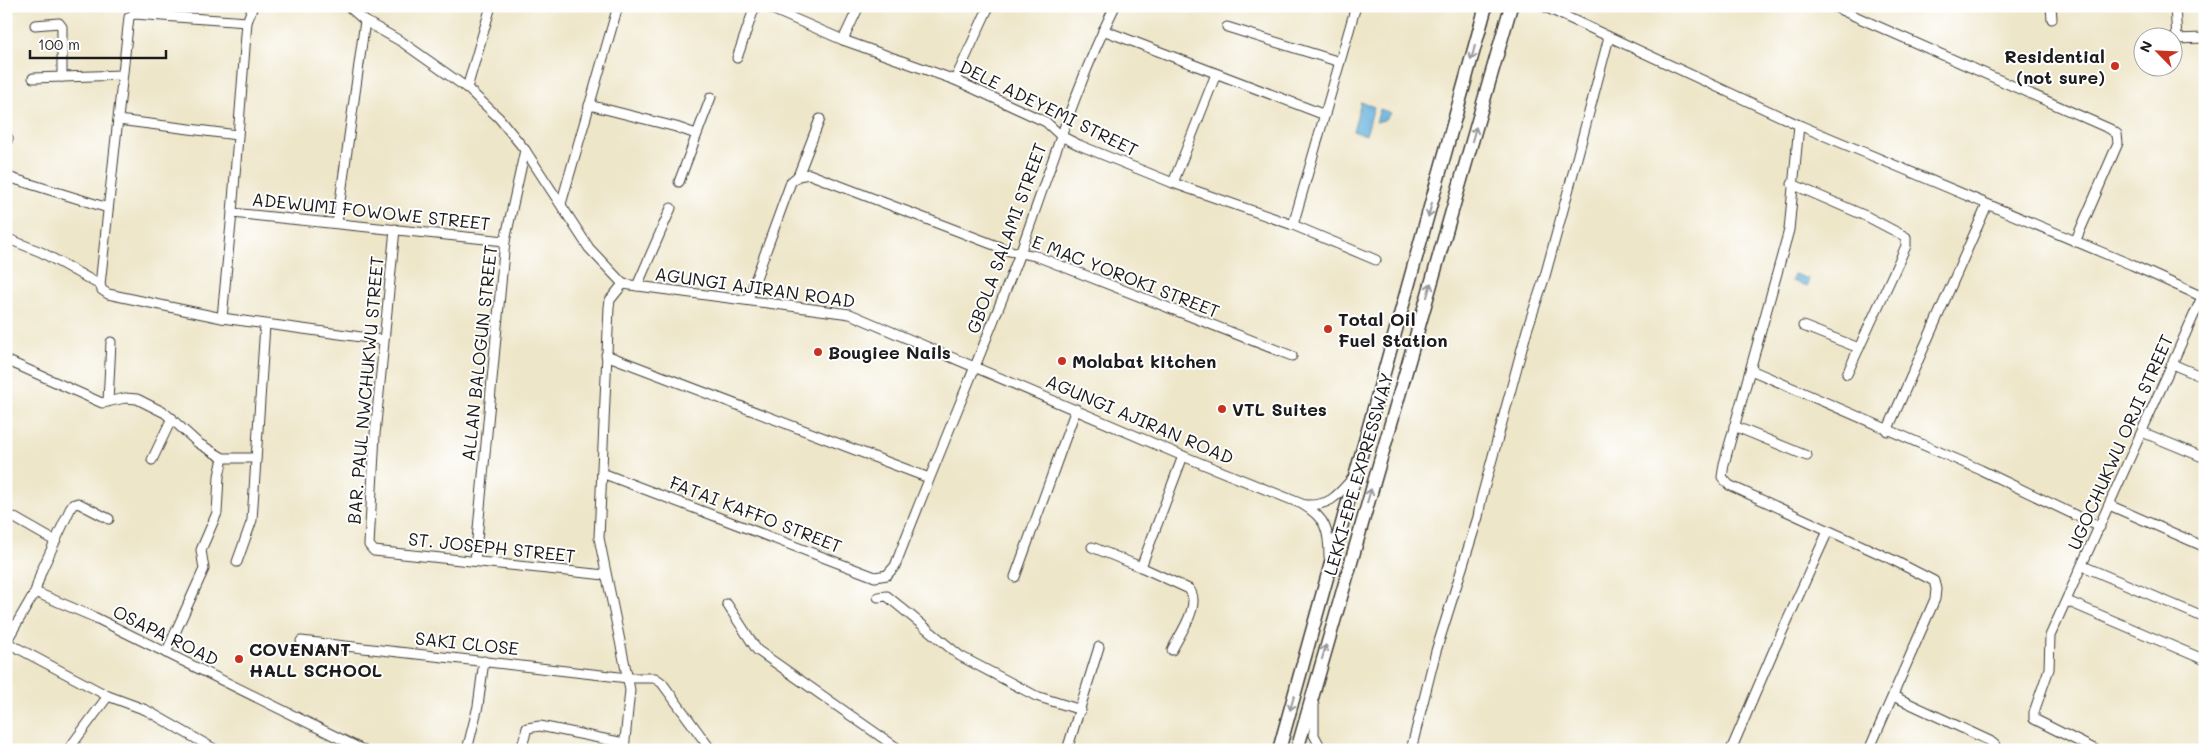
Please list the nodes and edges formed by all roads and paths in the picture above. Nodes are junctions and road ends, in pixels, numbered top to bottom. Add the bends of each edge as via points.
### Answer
1 (253, 6) edge
2 (348, 6) edge
3 (491, 6) edge
4 (618, 6) edge
5 (755, 6) edge
6 (765, 6) edge
7 (859, 6) edge
8 (989, 6) edge
9 (1115, 6) edge
10 (1356, 6) edge
11 (1486, 6) edge
12 (1511, 6) edge
13 (1832, 6) edge
14 (2051, 6) edge
15 (2175, 6) edge
16 (1550, 8) edge
17 (2052, 19) dead end
18 (365, 21) junction
19 (247, 22) junction
20 (35, 25) dead end
21 (1227, 27) dead end
22 (2175, 28) edge
23 (1103, 30) junction
24 (1609, 37) junction
25 (2205, 38) edge
26 (2184, 39) edge
27 (843, 40) junction
28 (737, 58) dead end
29 (1340, 62) junction
30 (1216, 74) junction
31 (122, 75) junction
32 (62, 77) junction
33 (33, 78) dead end
34 (955, 80) junction
35 (467, 88) junction
36 (711, 97) dead end
37 (589, 106) junction
38 (1325, 115) junction
39 (820, 119) dead end
40 (118, 120) junction
41 (1799, 125) junction
42 (237, 134) junction
43 (696, 134) junction
44 (1061, 136) junction
45 (524, 150) junction
46 (6, 175) edge
47 (798, 176) junction
48 (679, 182) dead end
49 (1172, 183) junction
50 (1792, 184) junction
51 (561, 204) junction
52 (1987, 205) junction
53 (108, 208) junction
54 (671, 208) dead end
55 (232, 213) junction
56 (337, 223) junction
57 (1293, 225) junction
58 (394, 229) junction
59 (6, 238) edge
60 (506, 241) junction
61 (2075, 242) junction
62 (1020, 253) junction
63 (1376, 260) dead end
64 (623, 284) junction
65 (100, 285) junction
66 (637, 286) junction
67 (2204, 298) edge
68 (748, 300) junction
69 (222, 318) junction
70 (265, 325) junction
71 (1803, 326) dead end
72 (383, 340) junction
73 (110, 342) dead end
74 (1859, 348) junction
75 (606, 354) junction
76 (1292, 356) dead end
77 (6, 360) edge
78 (2172, 364) junction
79 (975, 368) junction
80 (1751, 370) junction
81 (1847, 374) dead end
82 (2205, 378) edge
83 (108, 402) junction
84 (1076, 409) junction
85 (172, 418) junction
86 (1734, 426) junction
87 (1887, 430) junction
88 (2142, 432) junction
89 (1183, 456) junction
90 (1807, 456) dead end
91 (223, 458) junction
92 (256, 458) junction
93 (2205, 458) edge
94 (152, 460) dead end
95 (602, 473) junction
96 (1354, 477) junction
97 (928, 478) junction
98 (1302, 504) junction
99 (2109, 505) junction
100 (6, 514) edge
101 (109, 519) dead end
102 (2100, 527) junction
103 (1828, 531) junction
104 (55, 540) junction
105 (2205, 546) edge
106 (1092, 547) dead end
107 (374, 551) joint
108 (475, 561) junction
109 (237, 562) dead end
110 (895, 566) joint
111 (1141, 566) junction
112 (2083, 566) junction
113 (605, 575) junction
114 (1329, 575) junction
115 (1015, 577) dead end
116 (35, 592) junction
117 (878, 598) dead end
118 (2068, 601) junction
119 (727, 604) dead end
120 (2205, 618) edge
121 (6, 642) edge
122 (301, 642) dead end
123 (1099, 647) dead end
124 (1172, 650) dead end
125 (166, 653) junction
126 (2205, 660) edge
127 (484, 661) junction
128 (628, 678) junction
129 (1315, 684) junction
130 (108, 696) junction
131 (1893, 696) junction
132 (1080, 710) junction
133 (523, 743) dead end
134 (624, 746) edge
135 (210, 749) edge
136 (68, 750) edge
137 (363, 750) edge
138 (468, 750) edge
139 (711, 750) edge
140 (900, 750) edge
141 (1067, 750) edge
142 (1279, 750) edge
143 (1297, 750) edge
144 (1322, 750) edge
145 (1411, 750) edge
146 (1731, 750) edge
147 (1869, 750) edge
148 (1995, 750) edge
149 (2096, 750) edge

1 - 19 street
2 - 18 street
3 - 35 street
4 - 37 street
5 - 28 street
6 - 27 street, DELE ADEYEMI STREET
7 - 27 street
8 - 34 street
9 - 23 street, GBOLA SALAMI STREET
10 - 29 street
11 -> 96 highway, LEKKI-EPE EXPRESSWAY
129 -> 12 highway, LEKKI-EPE EXPRESSWAY
13 - 61 street via 2117,134 2118,143
14 - 17 street
15 - 22 street
16 - 24 street
18 - 35 street via 402,42
18 - 56 street
19 - 31 street via 131,15
19 - 42 street
20 - 32 street via 60,23
21 - 29 street
23 - 30 street
23 - 44 street, GBOLA SALAMI STREET
24 - 41 street
24 - 145 street
25 - 26 street
27 - 34 street, DELE ADEYEMI STREET
29 - 38 street
30 - 38 street
30 - 49 street
31 - 32 street
31 - 40 street
32 - 33 street
34 - 44 street, DELE ADEYEMI STREET via 1046,122
35 - 45 street via 499,118
36 - 43 street
37 - 43 street
37 - 51 street
38 - 57 street
39 - 47 street
40 - 42 street
40 - 53 street
41 - 50 street
41 - 52 street
42 - 55 street
43 - 48 street
44 - 49 street, DELE ADEYEMI STREET
44 - 62 street, GBOLA SALAMI STREET
45 - 51 street
45 - 60 street, ALLAN BALOGUN STREET
46 - 53 street
47 - 62 street, E MAC YOROKI STREET via 809,174
47 - 68 street via 791,182
49 - 57 street, DELE ADEYEMI STREET
50 - 74 street via 1906,237 1906,246
50 - 80 street via 1789,230
51 - 64 street via 589,248
52 - 61 street
52 - 87 street
53 - 65 street
54 - 66 street
55 - 56 street, ADEWUMI FOWOWE STREET
55 - 69 street
56 - 58 street, ADEWUMI FOWOWE STREET
57 - 63 street, DELE ADEYEMI STREET
58 - 60 street, ADEWUMI FOWOWE STREET
58 - 72 street, BAR. PAUL NWCHUKWU STREET
59 - 65 street via 41,252
60 - 108 street, ALLAN BALOGUN STREET
61 - 67 street
62 - 76 street, E MAC YOROKI STREET via 1036,256
62 - 79 street, GBOLA SALAMI STREET
64 - 66 street, AGUNGI AJIRAN ROAD
64 - 75 street via 610,300
65 - 69 street via 108,294
66 - 68 street, AGUNGI AJIRAN ROAD
67 - 78 street, UGOCHUKWU ORJI STREET
68 - 79 street, AGUNGI AJIRAN ROAD via 850,314
69 - 70 street
70 - 72 street
70 - 92 street
71 - 74 street
72 - 107 street, BAR. PAUL NWCHUKWU STREET via 369,537 369,545
73 - 83 street
74 - 81 street
75 - 95 street
75 - 97 street
77 - 83 street via 96,401
78 - 82 street
78 - 88 street, UGOCHUKWU ORJI STREET
79 - 84 street, AGUNGI AJIRAN ROAD
79 - 97 street, GBOLA SALAMI STREET
80 - 86 street
80 - 87 street
83 - 85 street via 137,399
84 - 89 street, AGUNGI AJIRAN ROAD
84 - 115 street
85 - 91 street via 198,443
85 - 94 street
86 - 90 street
86 - 103 street via 1722,477 1730,485
87 - 102 street via 1981,470
88 - 93 street
88 - 99 street, UGOCHUKWU ORJI STREET
89 - 98 street, AGUNGI AJIRAN ROAD
89 - 111 street
91 - 92 street
91 - 125 street via 217,513 200,550 204,569
92 - 109 street via 252,520
95 - 110 street, FATAI KAFFO STREET via 875,577 887,575
95 - 113 street via 599,538
96 - 98 street via 1338,496 1318,505
96 - 114 highway, LEKKI-EPE EXPRESSWAY
97 - 110 street, GBOLA SALAMI STREET
98 - 114 street via 1317,513 1327,531
99 - 102 street, UGOCHUKWU ORJI STREET
99 - 105 street
100 - 104 street
101 - 104 street via 78,503 72,505
102 - 112 street, UGOCHUKWU ORJI STREET
103 - 131 street via 1934,581 1935,599
103 - 146 street
104 - 116 street
106 - 111 street
107 - 108 street, ST. JOSEPH STREET
108 - 113 street, ST. JOSEPH STREET
111 - 124 street via 1193,594 1190,614
112 - 118 street, UGOCHUKWU ORJI STREET
112 - 120 street
113 - 128 street
114 -> 142 highway, LEKKI-EPE EXPRESSWAY
116 - 121 street
116 - 125 street, OSAPA ROAD
117 - 132 street via 887,596 960,656 1036,696
118 - 126 street
118 - 149 street, UGOCHUKWU ORJI STREET via 2050,636 2049,669 2034,716 2037,721
119 - 140 street via 757,650
121 - 130 street
122 - 127 street, SAKI CLOSE
123 - 132 street
125 - 137 street, OSAPA ROAD
127 - 128 street, SAKI CLOSE
127 - 138 street
128 - 134 street via 630,690
128 - 139 street, SAKI CLOSE via 660,680
129 - 143 highway, LEKKI-EPE EXPRESSWAY
129 - 144 street via 1313,726 1317,744
130 - 135 street via 146,710
130 - 136 street
131 - 147 street
131 - 148 street via 1990,741
132 - 141 street
133 - 134 street via 527,728 540,726

